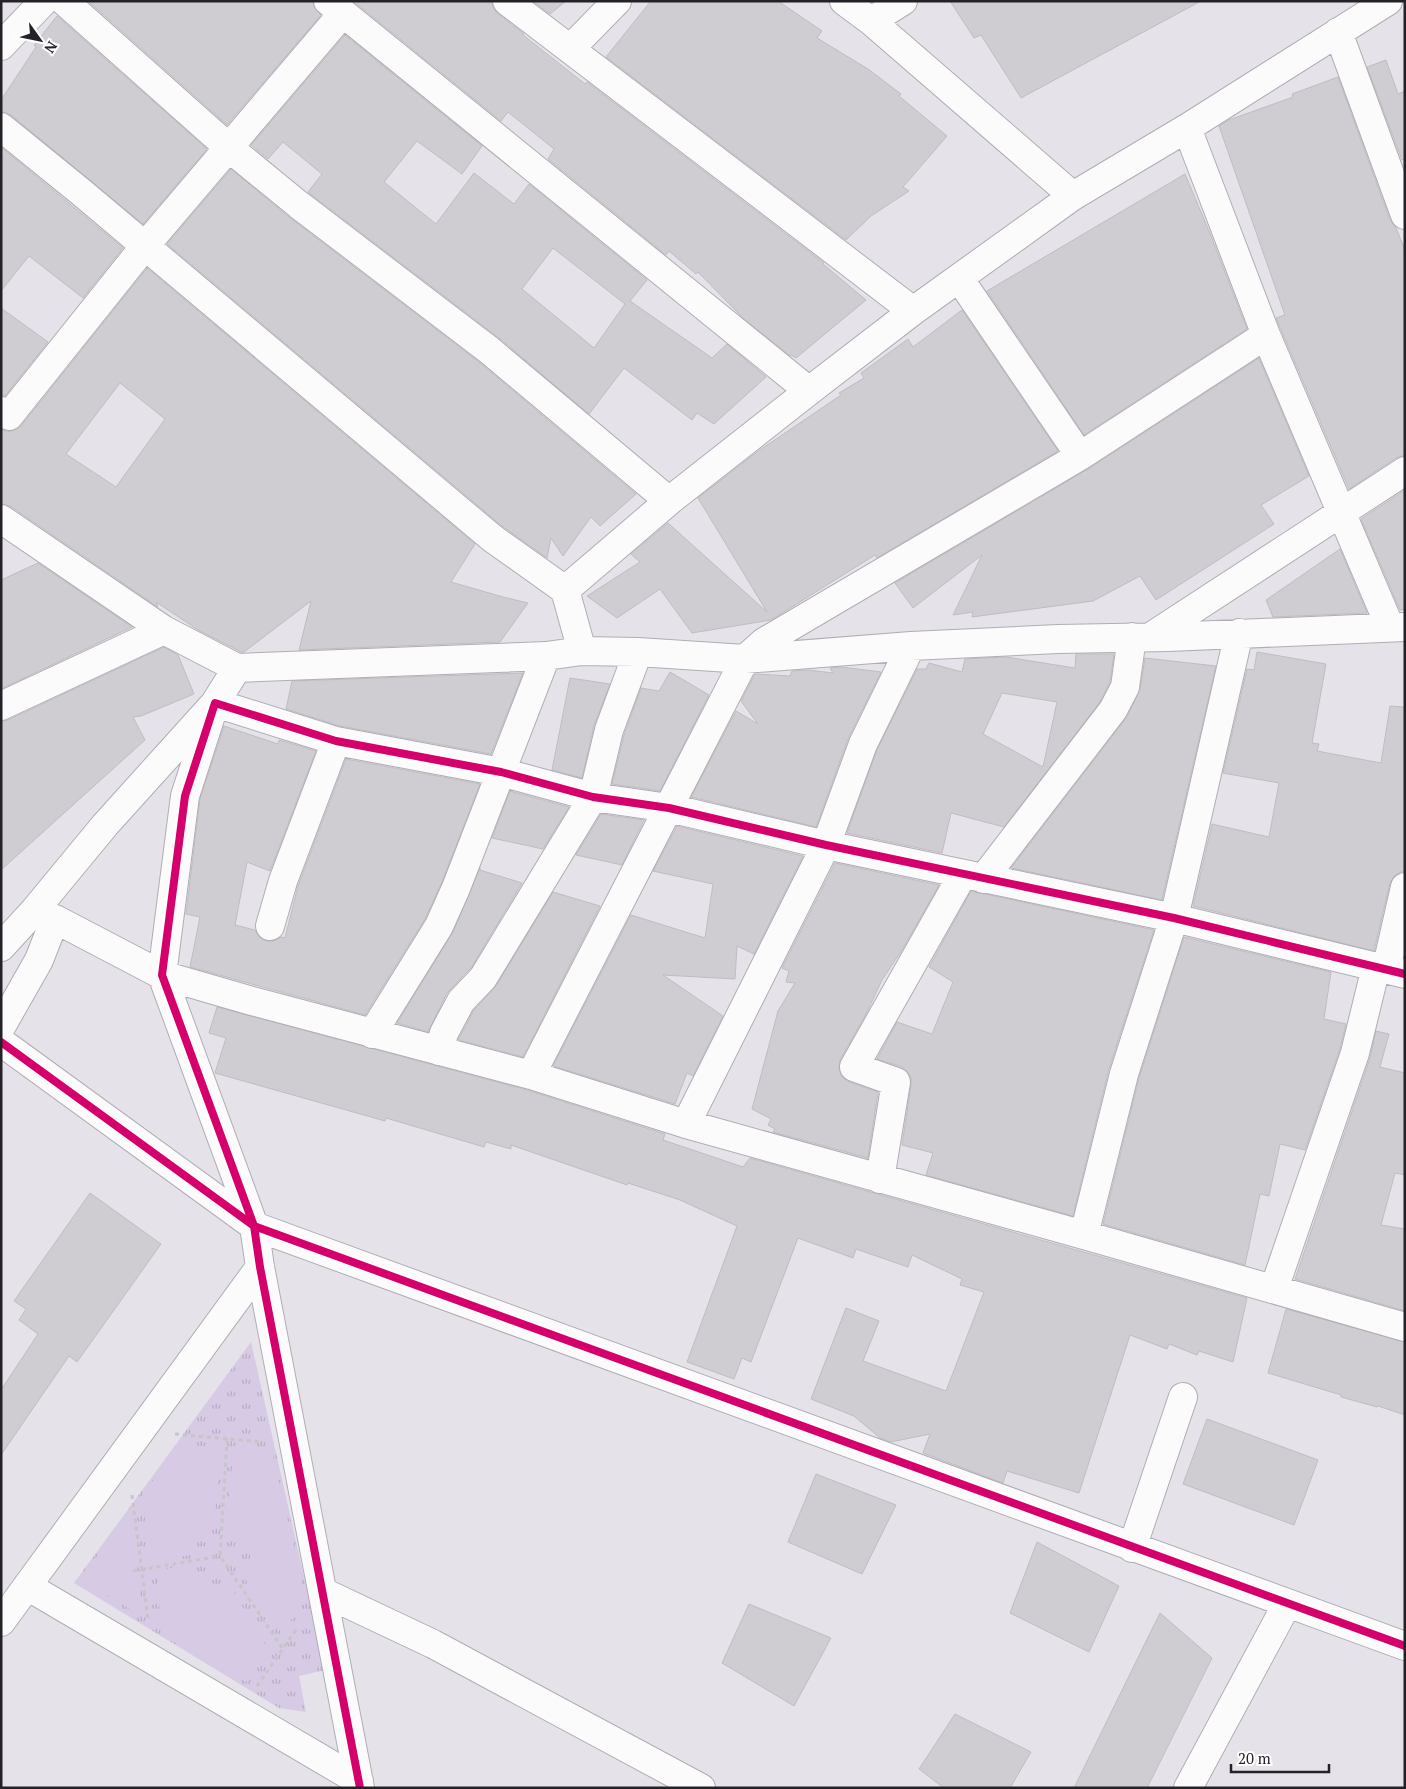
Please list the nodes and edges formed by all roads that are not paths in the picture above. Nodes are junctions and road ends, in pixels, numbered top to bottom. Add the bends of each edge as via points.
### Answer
1 (44, 1) edge
2 (64, 1) edge
3 (507, 1) edge
4 (618, 1) edge
5 (844, 1) edge
6 (903, 1) edge
7 (1388, 1) edge
8 (336, 7) edge
9 (871, 21) junction
10 (1338, 32) junction
11 (1, 46) edge
12 (570, 49) junction
13 (1, 127) edge
14 (1186, 128) junction
15 (228, 147) junction
16 (1074, 196) junction
17 (1405, 215) edge
18 (144, 246) junction
19 (959, 278) junction
20 (913, 311) junction
21 (1266, 335) junction
22 (809, 391) junction
23 (1, 410) edge
24 (1080, 456) junction
25 (1405, 471) edge
26 (669, 501) junction
27 (1341, 513) junction
28 (1, 519) edge
29 (565, 590) junction
30 (1397, 627) edge
31 (164, 630) junction
32 (1239, 633) junction
33 (1142, 637) junction
34 (911, 646) junction
35 (582, 651) junction
36 (638, 652) junction
37 (546, 656) junction
38 (745, 659) junction
39 (237, 668) junction
40 (215, 703) junction
41 (1, 706) edge
42 (336, 741) junction
43 (501, 772) junction
44 (593, 797) junction
45 (669, 808) junction
46 (826, 845) junction
47 (973, 876) junction
48 (1405, 887) edge
49 (45, 915) junction
50 (1174, 918) junction
51 (270, 926) dead end
52 (1, 947) edge
53 (1389, 970) edge
54 (162, 974) junction
55 (1, 1027) edge
56 (372, 1034) junction
57 (1, 1042) edge
58 (439, 1050) junction
59 (531, 1074) junction
60 (686, 1124) junction
61 (880, 1179) junction
62 (254, 1226) junction
63 (1084, 1235) junction
64 (260, 1267) junction
65 (1274, 1289) junction
66 (1405, 1327) edge
67 (1184, 1397) dead end
68 (1132, 1548) junction
69 (27, 1586) junction
70 (322, 1592) junction
71 (1287, 1604) junction
72 (1, 1622) edge
73 (1405, 1646) edge
74 (360, 1784) edge
75 (702, 1788) edge
76 (1188, 1788) edge

1 - 11 street
2 - 15 street
3 - 12 street
4 - 12 street
5 - 9 street
6 - 9 street
7 - 10 street
8 - 15 street
8 - 22 street
9 - 16 street
10 - 14 street
10 - 17 street
12 - 20 street
13 - 18 street
14 - 16 street
14 - 21 street
15 - 18 street
15 - 26 street via 488,350
16 - 19 street
18 - 23 street via 9,416
18 - 29 street via 492,538
19 - 20 street
19 - 24 street
20 - 22 street
21 - 24 street
21 - 27 street
22 - 26 street
24 - 38 street via 764,642
25 - 27 street
26 - 29 street
27 - 30 street
27 - 33 street
28 - 31 street
29 - 35 street
30 - 32 street
31 - 39 street
31 - 41 street
32 - 33 street
32 - 50 street
33 - 34 street
33 - 47 street via 1125,687 1113,710
34 - 38 street
34 - 46 street via 863,744
35 - 36 street
35 - 37 street
36 - 38 street
36 - 44 street via 609,730
37 - 39 street
37 - 43 street
38 - 45 street
39 - 40 street
40 - 42 street
40 - 49 street via 106,825
40 - 54 street via 185,796
42 - 43 street
42 - 51 street via 283,881
43 - 44 street
43 - 56 street via 439,926
44 - 45 street
44 - 58 street via 483,978 461,1001
45 - 46 street
45 - 59 street
46 - 47 street
46 - 60 street
47 - 50 street
47 - 61 street via 854,1067 896,1082
48 - 53 street
49 - 52 street
49 - 54 street
49 - 55 street via 39,960
50 - 53 street
50 - 63 street via 1124,1074
53 - 65 street via 1355,1053
54 - 56 street
54 - 62 street
56 - 58 street
57 - 62 street
58 - 59 street
59 - 60 street
60 - 61 street
61 - 63 street
62 - 64 street
62 - 68 street
63 - 65 street
64 - 69 street
64 - 70 street
65 - 66 street
67 - 68 street
68 - 71 street
69 - 72 street
69 - 74 street
70 - 74 street
70 - 75 street via 433,1644
71 - 73 street
71 - 76 street

